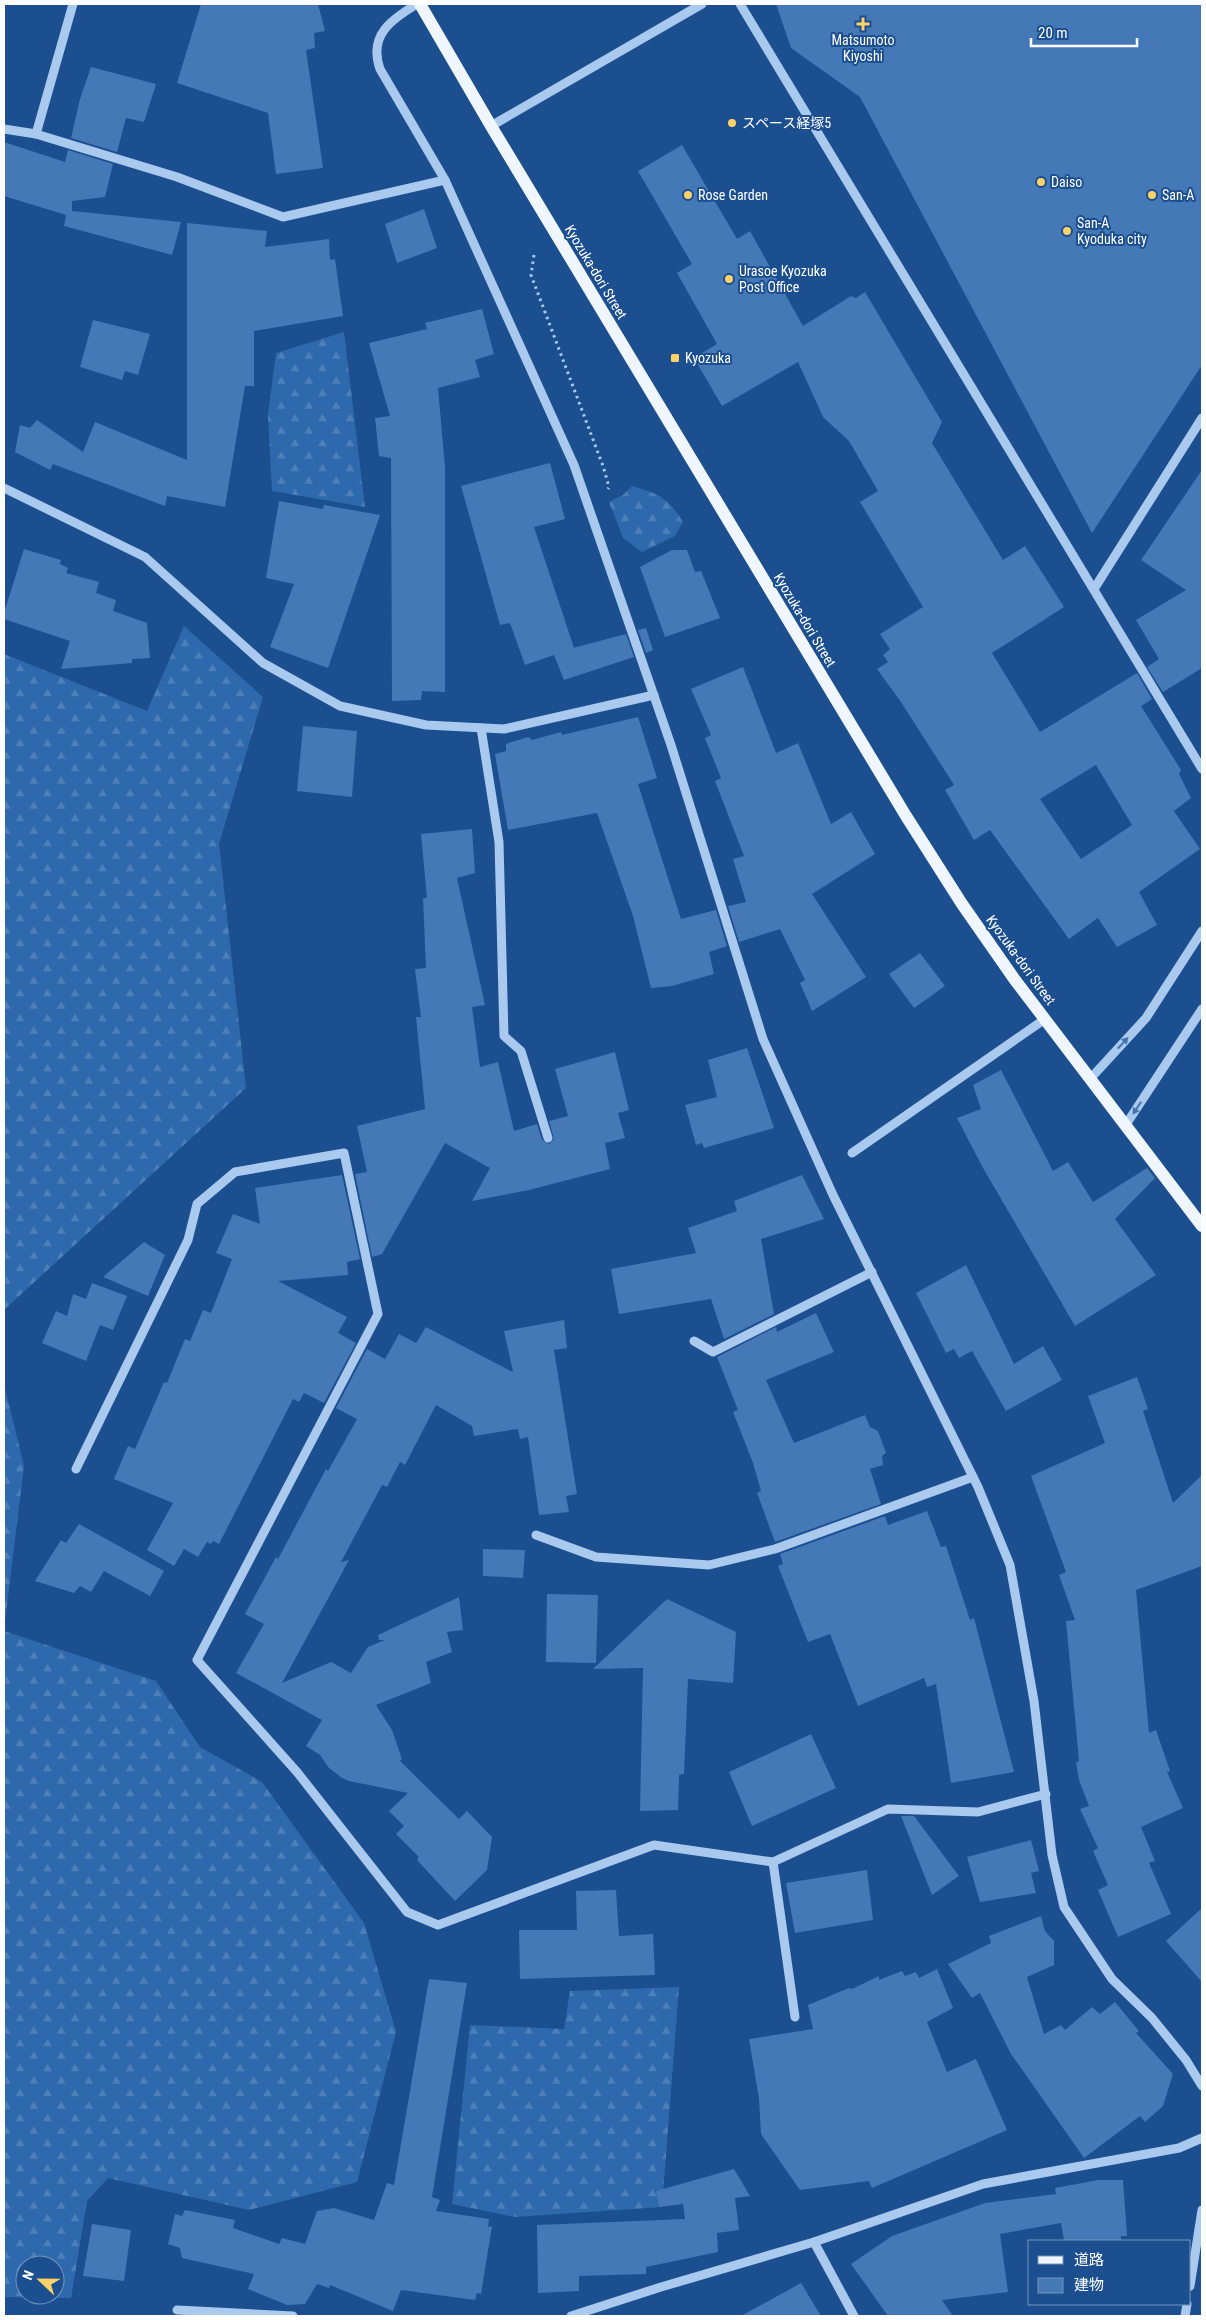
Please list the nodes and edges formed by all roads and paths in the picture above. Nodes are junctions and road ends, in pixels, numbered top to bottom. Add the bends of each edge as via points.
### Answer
1 (73, 4) edge
2 (418, 4) edge
3 (702, 4) edge
4 (740, 4) edge
5 (491, 126) junction
6 (4, 129) edge
7 (36, 134) junction
8 (444, 180) junction
9 (534, 255) dead end
10 (1202, 418) edge
11 (4, 488) edge
12 (589, 508) junction
13 (1094, 588) junction
14 (654, 695) junction
15 (481, 728) junction
16 (1202, 769) edge
17 (1202, 931) edge
18 (1202, 1009) edge
19 (1045, 1019) junction
20 (1090, 1079) junction
21 (1125, 1126) junction
22 (548, 1138) dead end
23 (852, 1152) dead end
24 (1202, 1226) edge
25 (872, 1272) junction
26 (694, 1341) dead end
27 (76, 1469) dead end
28 (973, 1477) junction
29 (536, 1534) dead end
30 (1046, 1794) junction
31 (773, 1862) junction
32 (795, 2017) dead end
33 (1202, 2086) edge
34 (1202, 2138) edge
35 (1202, 2210) edge
36 (814, 2242) junction
37 (1191, 2280) edge
38 (177, 2310) dead end
39 (293, 2316) edge
40 (571, 2316) edge
41 (854, 2316) edge

1 - 7 street
2 - 5 main road, Kyozuka-dori Street
2 - 8 street via 392,19 384,30 379,39 377,61
3 - 5 street
4 - 13 street
5 - 19 main road, Kyozuka-dori Street via 906,816 962,904
6 - 7 street
7 - 8 street via 177,177 282,218
8 - 12 street via 574,465
9 - 12 path via 531,275 610,487
10 - 13 street
11 - 15 street via 145,557 262,663 340,706 426,725
12 - 14 street
13 - 16 street
14 - 15 street via 504,730
14 - 25 street via 763,1039 832,1195
15 - 22 street via 498,842 504,1036 521,1051
20 -> 17 street via 1146,1018
18 -> 21 street
19 - 20 main road, Kyozuka-dori Street
19 - 23 street
20 - 21 main road, Kyozuka-dori Street
21 - 24 main road, Kyozuka-dori Street
25 - 26 street via 712,1352
25 - 28 street
27 - 31 street via 188,1240 197,1204 235,1172 344,1152 378,1314 197,1660 297,1772 407,1912 438,1925 654,1845
28 - 29 street via 775,1549 709,1565 596,1557
28 - 30 street via 1010,1565 1034,1700
30 - 31 street via 978,1812 888,1809
30 - 33 street via 1052,1855 1064,1907 1112,1980 1152,2018 1186,2060
31 - 32 street
34 - 36 street via 1179,2148 983,2184
35 - 37 street
36 - 40 street
36 - 41 street
38 - 39 street

